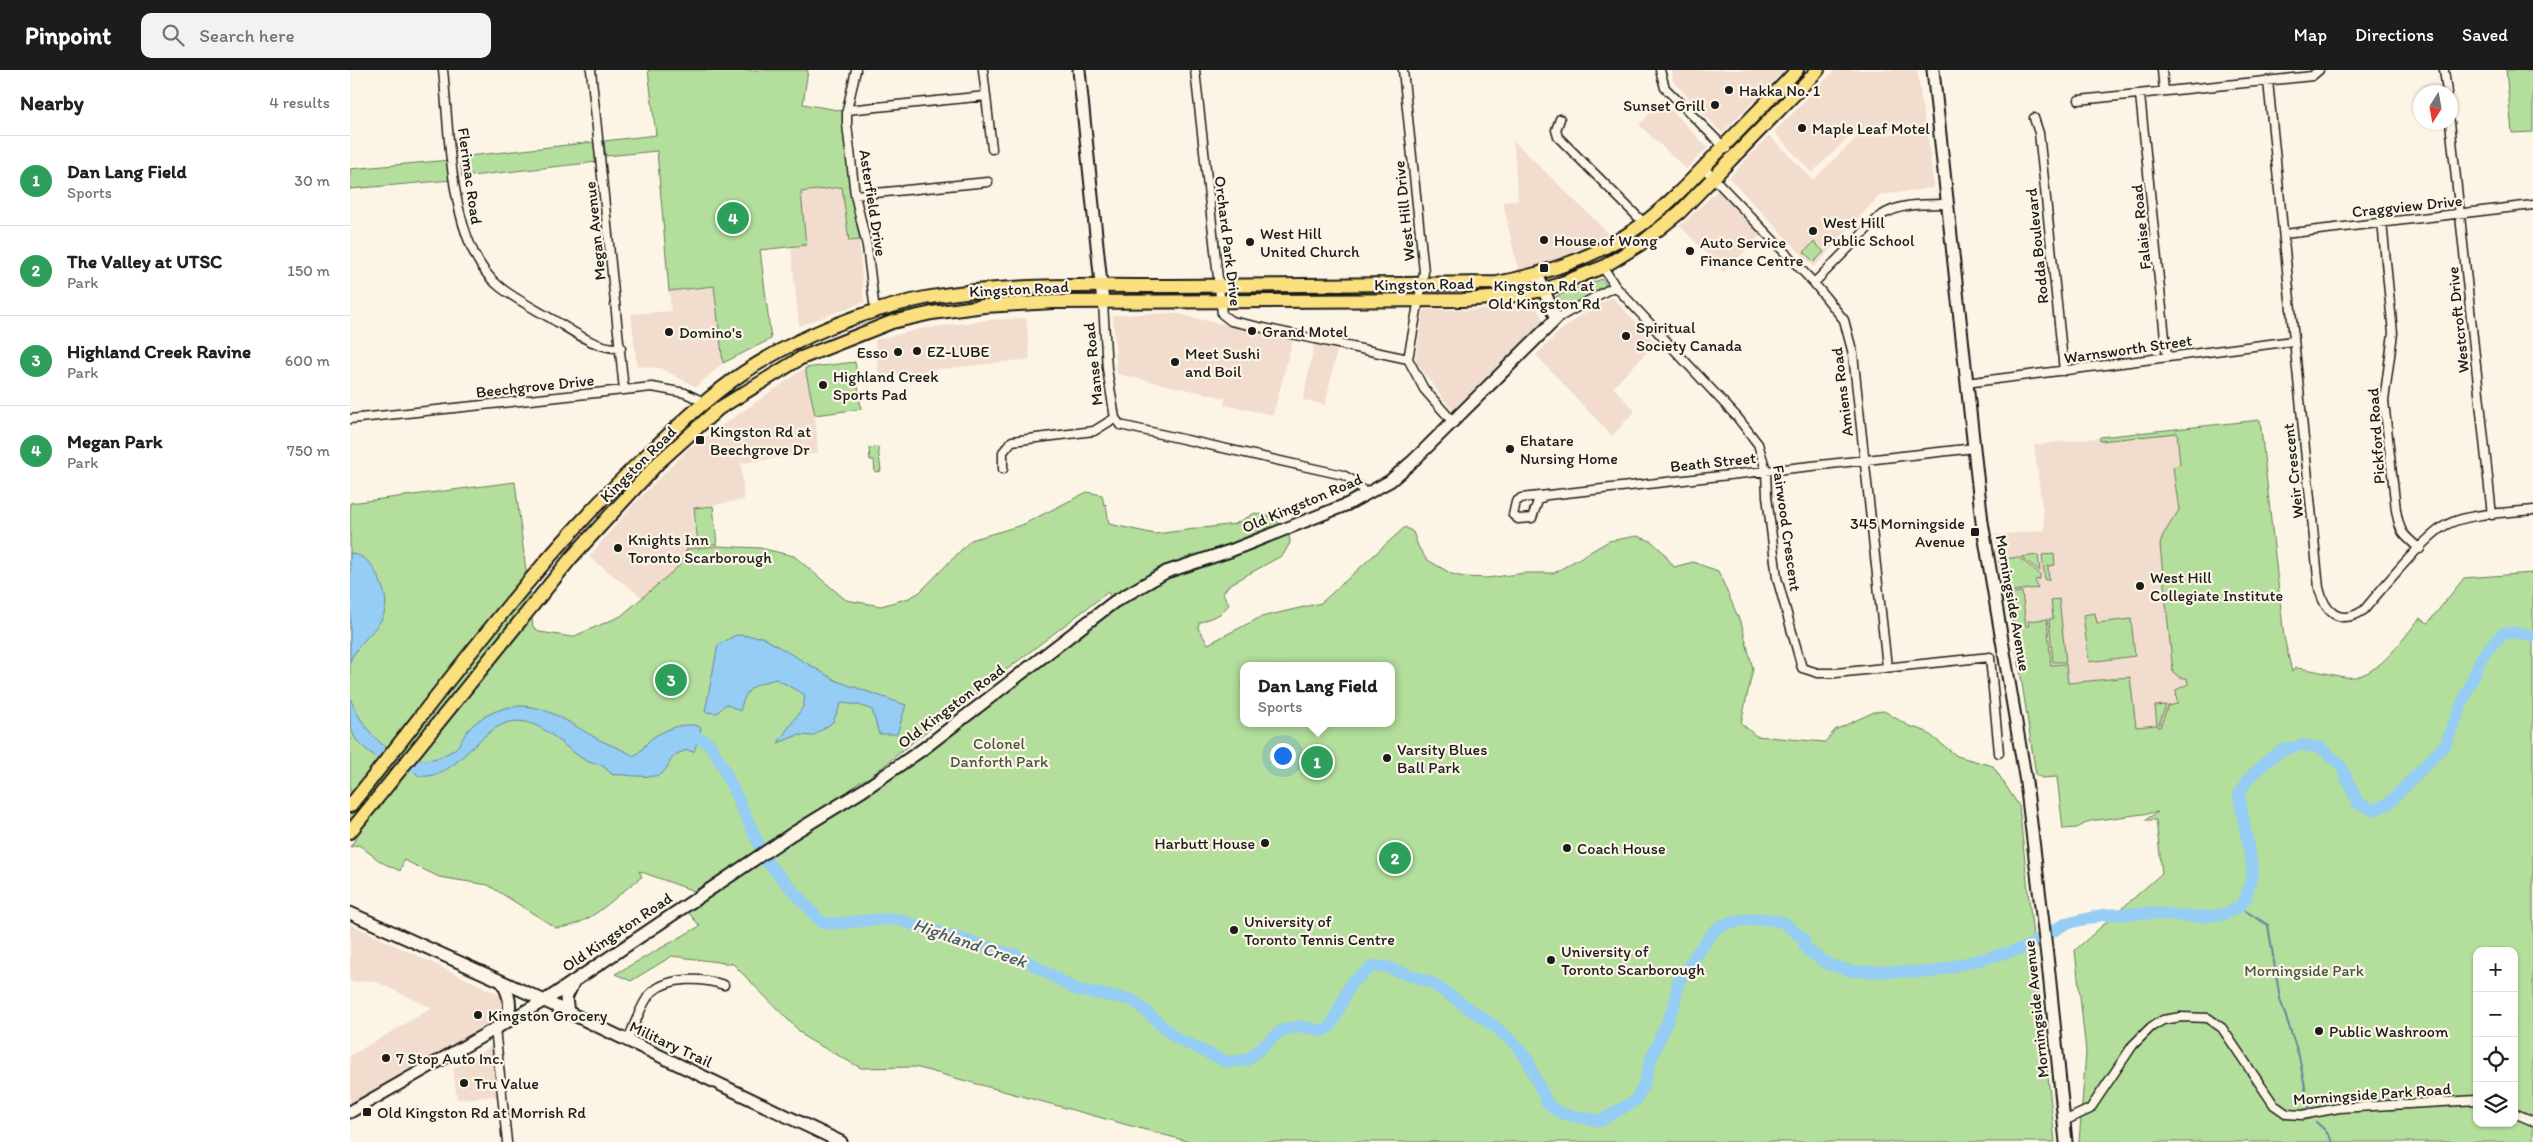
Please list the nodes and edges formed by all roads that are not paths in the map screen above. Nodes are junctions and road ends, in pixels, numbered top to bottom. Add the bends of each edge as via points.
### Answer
1 (444, 70) edge
2 (591, 70) edge
3 (856, 70) edge
4 (983, 70) edge
5 (1079, 70) edge
6 (1195, 70) edge
7 (1403, 70) edge
8 (1660, 70) edge
9 (1797, 70) edge
10 (1818, 70) edge
11 (1933, 70) edge
12 (2162, 70) edge
13 (2319, 70) edge
14 (2444, 70) edge
15 (2268, 81) junction
16 (2446, 85) edge
17 (2164, 91) junction
18 (2140, 95) junction
19 (986, 96) junction
20 (2078, 100) dead end
21 (847, 110) junction
22 (2034, 118) dead end
23 (1560, 119) dead end
24 (2451, 130) edge
25 (1723, 147) junction
26 (992, 149) dead end
27 (1734, 157) junction
28 (1704, 168) junction
29 (1714, 177) junction
30 (988, 182) dead end
31 (855, 195) junction
32 (1948, 204) junction
33 (2533, 205) edge
34 (2461, 214) junction
35 (2382, 222) junction
36 (1644, 223) junction
37 (2284, 234) junction
38 (1602, 267) junction
39 (1537, 274) junction
40 (1814, 282) junction
41 (1423, 284) junction
42 (1102, 286) junction
43 (1218, 286) junction
44 (1614, 286) junction
45 (1544, 290) junction
46 (1419, 301) junction
47 (1103, 302) junction
48 (1220, 303) junction
49 (875, 311) junction
50 (1556, 319) junction
51 (2293, 341) junction
52 (621, 348) junction
53 (2167, 357) junction
54 (1408, 359) junction
55 (2064, 371) junction
56 (1966, 383) junction
57 (624, 390) junction
58 (704, 402) junction
59 (718, 409) junction
60 (1115, 418) junction
61 (350, 419) edge
62 (1453, 422) junction
63 (1975, 448) junction
64 (1864, 460) junction
65 (1003, 469) dead end
66 (1766, 470) junction
67 (1367, 495) junction
68 (1543, 497) dead end
69 (2533, 510) edge
70 (2492, 515) junction
71 (2420, 549) junction
72 (1886, 667) junction
73 (1999, 753) dead end
74 (350, 806) edge
75 (351, 832) edge
76 (350, 914) edge
77 (575, 980) junction
78 (502, 982) junction
79 (724, 985) dead end
80 (542, 1001) junction
81 (568, 1013) junction
82 (508, 1020) junction
83 (495, 1028) junction
84 (627, 1042) junction
85 (2473, 1100) edge
86 (350, 1112) edge
87 (2518, 1114) edge
88 (2064, 1121) junction
89 (2533, 1121) edge
90 (507, 1142) edge
91 (841, 1142) edge
92 (2066, 1142) edge

1 - 52 street, Flerimac Road via 460,218 480,266 499,286 552,319 606,348
2 - 52 street, Megan Avenue
3 - 21 street, Asterfield Drive
4 - 19 street
5 - 42 street, Manse Road
6 - 43 street, Orchard Park Drive
7 - 41 street, West Hill Drive
8 - 25 street via 1665,88
9 - 25 main road, Kingston Road
10 - 27 main road, Kingston Road
11 - 32 street, Morningside Avenue
12 - 17 street
13 - 15 street via 2312,76
14 - 16 street
15 - 17 street
15 - 37 street, Weir Crescent
17 - 18 street
18 - 20 street
18 - 53 street, Falaise Road
19 - 21 street
19 - 26 street
21 - 31 street, Asterfield Drive
22 - 55 street, Rodda Boulevard via 2043,170
23 - 36 street via 1556,130 1558,138
24 - 34 street, Westcroft Drive
25 - 27 street
25 - 28 main road, Kingston Road
27 - 29 main road, Kingston Road
28 - 29 street, Amiens Road
28 - 36 main road, Kingston Road
29 - 38 main road, Kingston Road via 1661,229
29 - 40 street, Amiens Road
30 - 31 street
31 - 49 street, Asterfield Drive via 867,246
32 - 40 street via 1888,211
32 - 56 street, Morningside Avenue
33 - 34 street, Craggview Drive
34 - 35 street, Craggview Drive
34 - 70 street, Westcroft Drive
35 - 37 street, Craggview Drive
35 - 71 street, Pickford Road via 2393,333 2384,401 2396,510 2398,527
36 - 39 main road, Kingston Road via 1604,248 1562,267
37 - 51 street, Weir Crescent
38 - 44 street
38 - 45 main road, Kingston Road
39 - 41 main road, Kingston Road via 1497,283
39 - 45 street
40 - 64 street, Amiens Road via 1848,329
41 - 43 main road, Kingston Road
41 - 46 street, West Hill Drive
42 - 43 main road, Kingston Road
42 - 47 street, Manse Road
42 - 49 main road, Kingston Road via 958,293
43 - 48 street, Orchard Park Drive
44 - 50 street, Old Kingston Road
44 - 66 street, Fairwood Crescent via 1753,435 1762,452
45 - 46 main road, Kingston Road via 1503,297
45 - 50 street
46 - 48 main road, Kingston Road
46 - 54 street, West Hill Drive
47 - 48 main road, Kingston Road
47 - 59 main road, Kingston Road via 984,306 892,322 801,358
47 - 60 street, Manse Road via 1107,369
48 - 54 street, Orchard Park Drive via 1222,314 1231,321
49 - 58 main road, Kingston Road via 801,340 740,375
50 - 62 street, Old Kingston Road
51 - 53 street, Warnsworth Street
51 - 71 street, Weir Crescent via 2319,588 2327,608 2345,618 2356,616
52 - 57 street, Megan Avenue
53 - 55 street, Warnsworth Street
54 - 62 street via 1424,389
55 - 56 street, Warnsworth Street
56 - 63 street, Morningside Avenue
57 - 58 street, Beechgrove Drive via 652,387 685,393
57 - 61 street, Beechgrove Drive
58 - 59 street, Beechgrove Drive
58 - 74 main road, Kingston Road via 609,491 486,636
59 - 75 main road, Kingston Road via 658,463 570,558
60 - 65 street via 1094,432 1012,441 1002,452
60 - 67 street, Manse Road via 1120,425 1343,475
62 - 67 street, Old Kingston Road via 1405,469
63 - 64 street, Beath Street
63 - 88 street, Morningside Avenue via 1982,522 2019,730
64 - 66 street, Beath Street
64 - 72 street, Amiens Road
66 - 68 street, Beath Street
66 - 72 street, Fairwood Crescent via 1777,578 1802,668 1818,673
67 - 77 street, Old Kingston Road via 1230,551 1166,572 1114,602 923,749
69 - 70 street, Weir Crescent
70 - 71 street, Weir Crescent via 2447,524
72 - 73 street, Fairwood Crescent via 1990,657
76 - 78 street, Military Trail
77 - 80 street, Old Kingston Road
77 - 81 street via 566,998
78 - 80 street, Military Trail
78 - 82 street via 511,1002
79 - 84 street via 679,981 661,986 650,995
80 - 81 street, Military Trail
80 - 82 street, Old Kingston Road
81 - 84 street, Military Trail
82 - 83 street, Old Kingston Road
83 - 86 street, Old Kingston Road
83 - 90 street
84 - 91 street, Military Trail
85 - 88 street, Morningside Park Road via 2339,1108 2302,1115 2285,1113 2274,1105 2222,1028 2208,1018 2181,1017 2151,1026 2133,1045 2090,1109
87 - 89 street
88 - 92 street, Morningside Avenue

